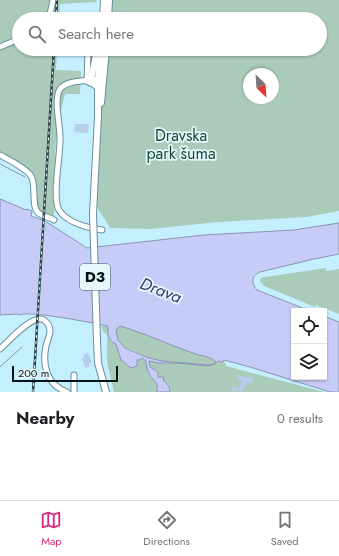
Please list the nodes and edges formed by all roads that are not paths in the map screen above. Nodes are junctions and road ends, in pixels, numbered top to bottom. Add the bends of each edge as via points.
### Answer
1 (53, 0) edge
2 (104, 0) edge
3 (109, 0) edge
4 (50, 12) edge
5 (103, 12) edge
6 (108, 12) edge
7 (12, 42) edge
8 (0, 47) edge
9 (88, 56) edge
10 (96, 56) edge
11 (100, 56) edge
12 (105, 56) edge
13 (104, 75) junction
14 (98, 79) junction
15 (87, 81) junction
16 (98, 89) junction
17 (98, 117) junction
18 (0, 155) edge
19 (54, 220) dead end
20 (102, 230) dead end
21 (0, 349) edge
22 (74, 375) dead end
23 (67, 392) edge
24 (74, 392) edge
25 (106, 392) edge

1 - 4 street
2 - 5 main road
3 - 6 main road
7 - 8 street
9 - 15 street
10 - 15 main road via 92,75
11 - 14 main road, D3
12 - 13 main road, D3
13 - 14 street
13 - 17 main road, D3
14 - 15 street
14 - 16 main road, D3
15 - 16 main road
15 - 20 street via 66,85 59,92 58,114 61,134 56,203 60,212 67,218
16 - 17 main road, D3
17 - 25 main road, D3, bridge via 94,214 96,341 99,368
18 - 19 street via 28,172 34,184 36,212
21 - 23 street via 30,321 45,321 50,333 44,356 46,370 54,385
22 - 24 street

